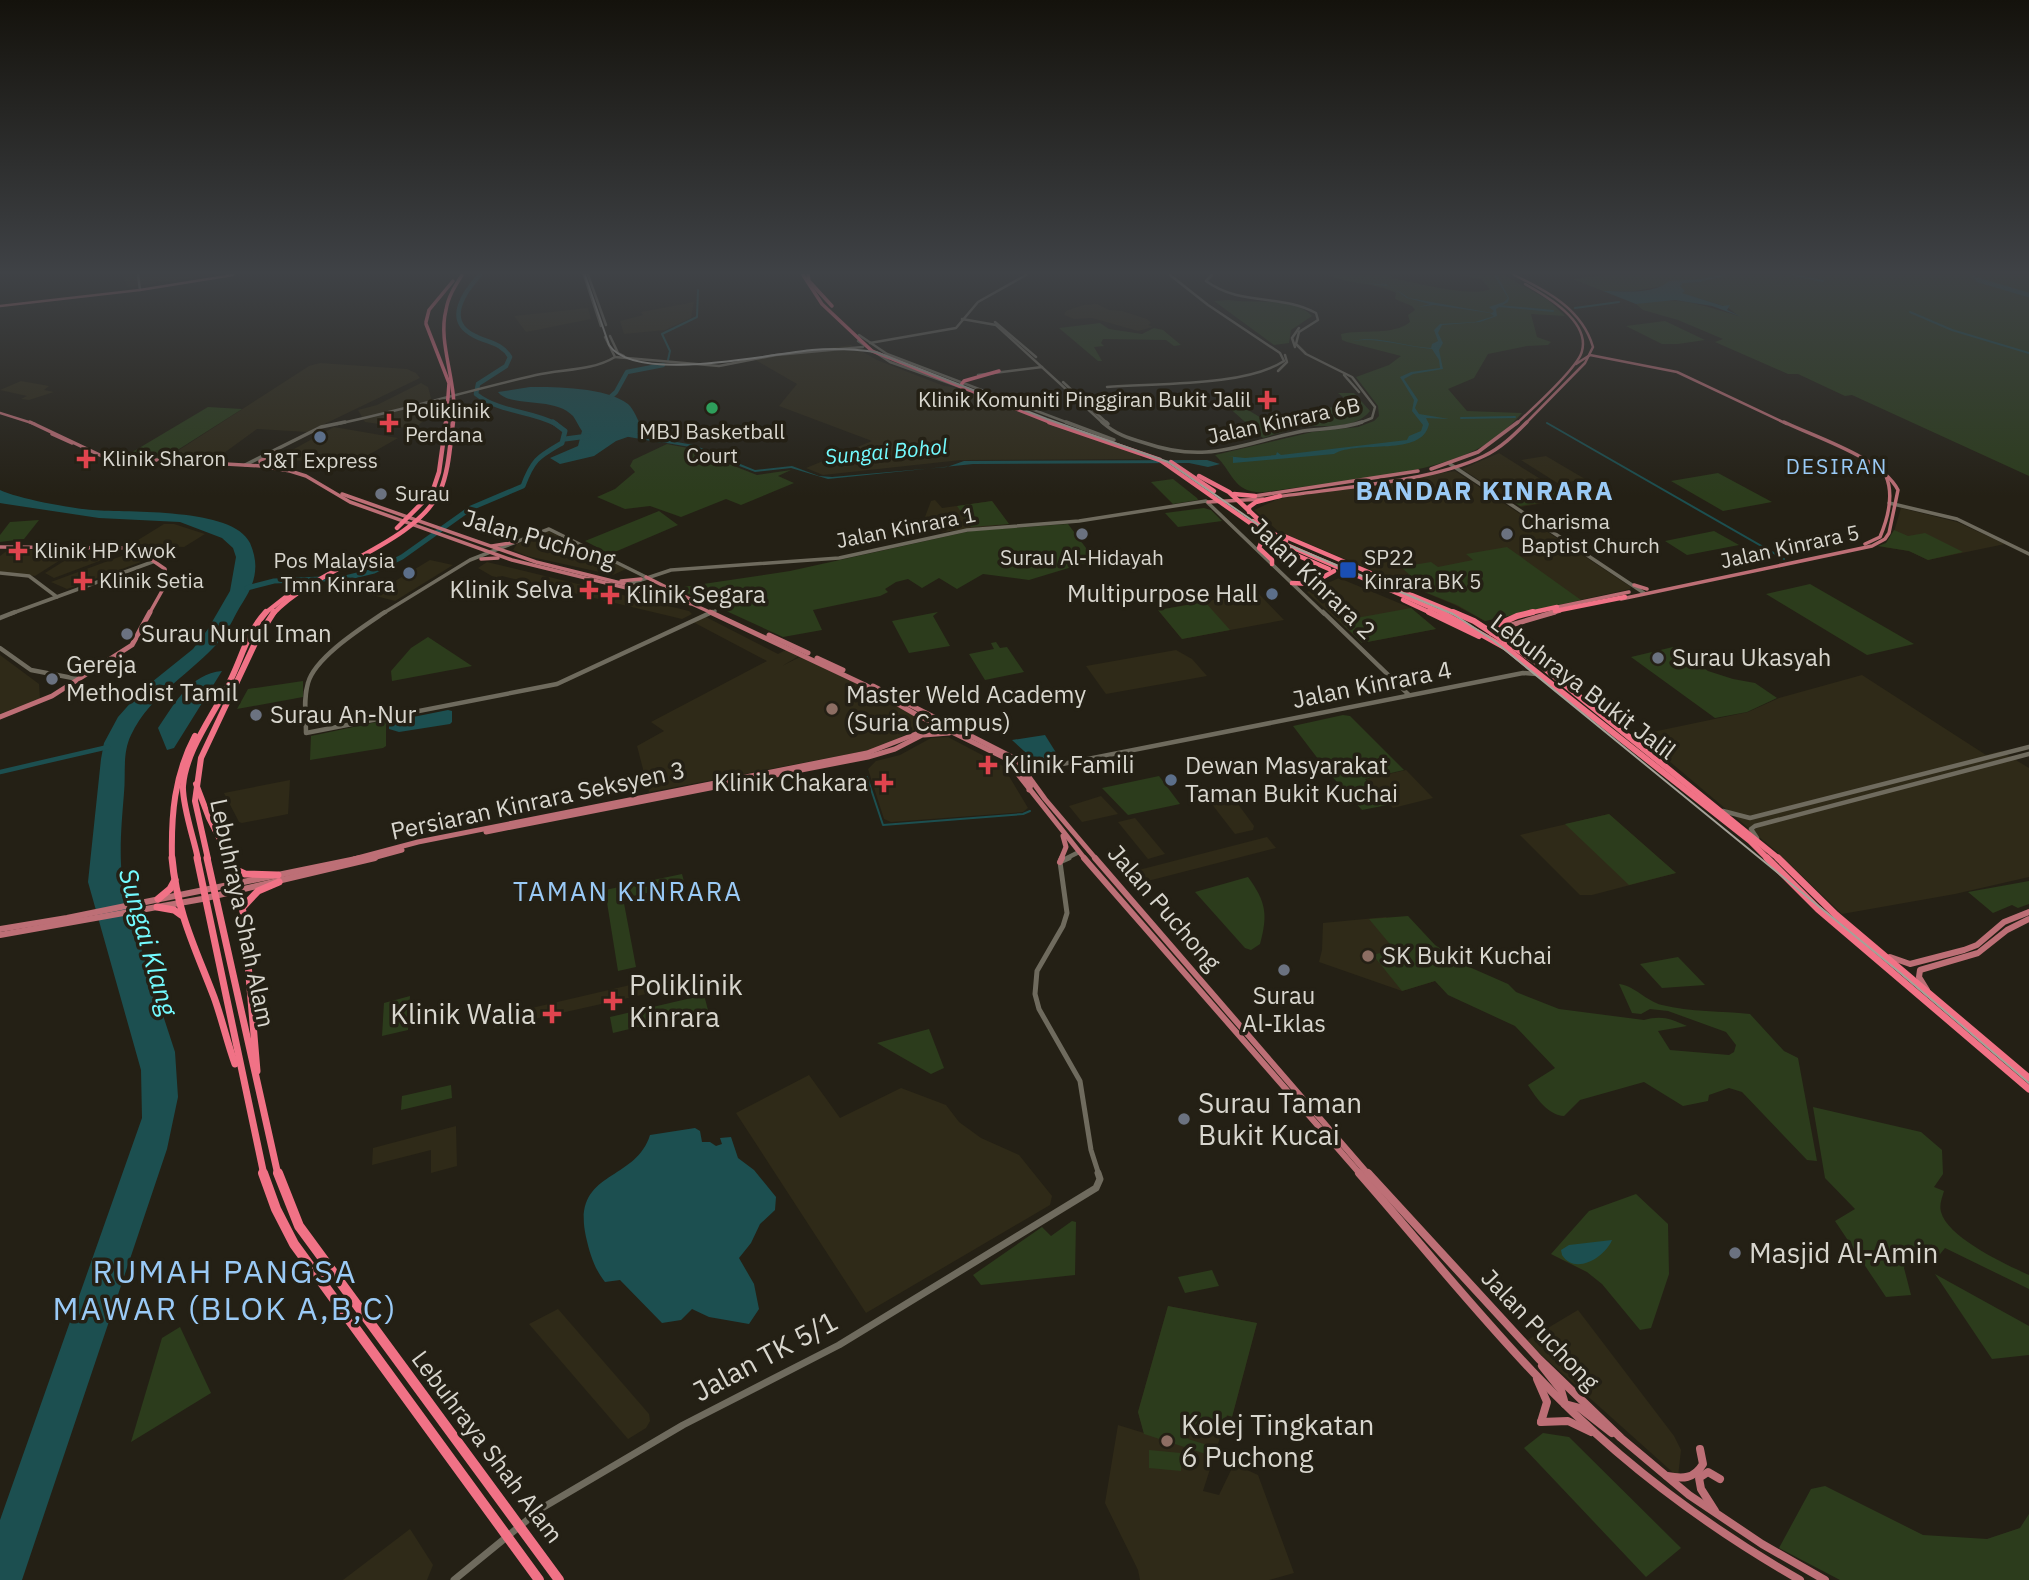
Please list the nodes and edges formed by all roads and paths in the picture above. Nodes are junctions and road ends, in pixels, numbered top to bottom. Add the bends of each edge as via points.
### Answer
1 (436, 349) edge
2 (446, 349) edge
3 (611, 349) edge
4 (616, 349) edge
5 (829, 349) edge
6 (867, 349) edge
7 (872, 349) edge
8 (875, 349) edge
9 (879, 349) edge
10 (1022, 349) edge
11 (1027, 349) edge
12 (1272, 349) edge
13 (1274, 349) edge
14 (1301, 349) edge
15 (1582, 349) edge
16 (1588, 349) edge
17 (1589, 349) edge
18 (1589, 355) junction
19 (615, 357) junction
20 (1600, 357) junction
21 (1037, 362) junction
22 (736, 363) junction
23 (708, 364) junction
24 (1576, 364) junction
25 (702, 365) junction
26 (721, 366) junction
27 (1033, 368) junction
28 (1045, 368) junction
29 (708, 370) dead end
30 (999, 371) junction
31 (1246, 376) junction
32 (954, 379) junction
33 (964, 386) junction
34 (1107, 387) dead end
35 (1714, 389) junction
36 (1010, 406) junction
37 (1533, 412) junction
38 (0, 414) edge
39 (330, 424) junction
40 (1114, 440) junction
41 (276, 452) junction
42 (255, 459) junction
43 (235, 464) junction
44 (247, 465) junction
45 (261, 466) junction
46 (1455, 466) junction
47 (1185, 469) junction
48 (1445, 469) joint
49 (1228, 492) junction
50 (1215, 495) junction
51 (1255, 496) junction
52 (1280, 496) junction
53 (1237, 500) junction
54 (1205, 502) junction
55 (1893, 503) junction
56 (1904, 505) joint
57 (1249, 512) junction
58 (1276, 538) junction
59 (516, 542) junction
60 (481, 546) junction
61 (0, 547) edge
62 (1303, 547) junction
63 (495, 551) junction
64 (2029, 552) edge
65 (1294, 554) junction
66 (512, 557) junction
67 (479, 559) junction
68 (155, 561) junction
69 (1272, 564) junction
70 (1334, 571) junction
71 (0, 573) edge
72 (644, 578) junction
73 (589, 580) junction
74 (614, 581) junction
75 (1292, 583) junction
76 (304, 584) junction
77 (629, 584) junction
78 (1390, 590) junction
79 (1639, 590) junction
80 (57, 597) junction
81 (1625, 597) junction
82 (692, 602) junction
83 (1438, 605) junction
84 (702, 607) junction
85 (1557, 607) junction
86 (714, 611) junction
87 (1546, 612) dead end
88 (704, 616) junction
89 (0, 618) edge
90 (1474, 621) junction
91 (1458, 623) dead end
92 (1508, 643) junction
93 (0, 648) edge
94 (1527, 665) junction
95 (1523, 673) junction
96 (1538, 674) junction
97 (79, 679) junction
98 (1552, 682) junction
99 (1559, 688) junction
100 (1409, 695) junction
101 (919, 712) junction
102 (0, 717) edge
103 (938, 726) junction
104 (204, 727) junction
105 (968, 733) junction
106 (919, 735) junction
107 (959, 736) junction
108 (2029, 747) edge
109 (2029, 754) edge
110 (1005, 758) junction
111 (1016, 759) junction
112 (1044, 768) junction
113 (1027, 771) junction
114 (194, 779) junction
115 (1036, 786) junction
116 (1029, 790) junction
117 (671, 791) junction
118 (649, 799) junction
119 (615, 802) junction
120 (1722, 811) junction
121 (1059, 828) junction
122 (1077, 837) junction
123 (1757, 838) junction
124 (1079, 852) junction
125 (1096, 860) junction
126 (1060, 862) junction
127 (234, 869) junction
128 (279, 878) junction
129 (176, 879) junction
130 (238, 887) junction
131 (179, 899) junction
132 (155, 904) junction
133 (242, 908) junction
134 (2029, 912) edge
135 (181, 915) junction
136 (2029, 919) edge
137 (66, 922) junction
138 (0, 929) edge
139 (0, 936) edge
140 (1878, 949) junction
141 (1937, 958) junction
142 (1944, 963) junction
143 (1927, 990) junction
144 (2029, 1078) edge
145 (242, 1084) junction
146 (2029, 1089) edge
147 (263, 1114) junction
148 (1539, 1359) junction
149 (1533, 1372) junction
150 (1565, 1404) junction
151 (1621, 1438) junction
152 (1613, 1449) junction
153 (1700, 1449) dead end
154 (1664, 1475) junction
155 (1720, 1479) dead end
156 (1718, 1516) junction
157 (454, 1580) edge
158 (539, 1580) edge
159 (559, 1580) edge
160 (1800, 1580) edge
161 (1825, 1580) edge

1 - 76 highway, Lebuhraya Shah Alam via 449,383 439,472 432,493 392,531
2 - 76 highway, Lebuhraya Shah Alam via 455,400 442,487 409,524
3 - 19 street
4 - 23 street via 623,356
5 - 22 street
6 - 33 street via 904,367
7 - 33 highway, Lebuhraya Bukit Jalil
8 - 40 highway, Lebuhraya Bukit Jalil
9 - 32 street
10 - 21 street, Jalan Kinrara 6B
11 - 28 street, Jalan Kinrara 6B
12 - 31 street via 1284,357 1280,367
13 - 31 street via 1288,359 1285,367
14 - 28 street, Jalan Kinrara 6B via 1352,377 1375,407 1372,418 1346,428 1305,431 1187,455 1114,433
15 - 24 main road
16 - 18 main road
17 - 18 main road
18 - 20 main road
18 - 24 main road
18 - 37 main road
19 - 25 street
19 - 39 street via 603,364 539,374
20 - 35 main road via 1668,370
20 - 35 main road via 1667,368
21 - 27 street
21 - 28 street, Jalan Kinrara 6B
22 - 23 street
22 - 26 street
23 - 26 street
24 - 37 main road
25 - 26 street
25 - 29 street
27 - 28 street
27 - 28 street
27 - 30 street
27 - 33 street via 988,374
30 - 32 street
30 - 36 highway via 961,385
31 - 34 street
32 - 33 street
33 - 36 highway, Lebuhraya Bukit Jalil
33 - 40 street
35 - 55 main road via 1878,470 1891,483
36 - 50 highway, Lebuhraya Bukit Jalil via 1160,460
37 - 46 main road via 1489,448
37 - 46 main road via 1495,450
38 - 43 main road, Jalan Puchong via 110,458
39 - 41 street
39 - 42 street
40 - 47 highway, Lebuhraya Bukit Jalil
41 - 44 street
41 - 45 main road via 260,461
42 - 43 main road
42 - 44 street
43 - 44 main road, Jalan Puchong
44 - 45 main road, Jalan Puchong
45 - 60 main road, Jalan Puchong via 304,475 344,496
46 - 48 main road
46 - 51 main road
46 - 79 street
47 - 49 highway
47 - 50 highway, Lebuhraya Bukit Jalil
48 - 52 main road
49 - 51 highway
49 - 53 highway
50 - 58 highway, Lebuhraya Bukit Jalil
51 - 53 main road
52 - 53 main road
52 - 57 highway via 1252,503
53 - 54 main road
53 - 57 highway
54 - 69 street, Jalan Kinrara 2
54 - 72 street, Jalan Kinrara 1 via 1079,521 967,530 847,557 676,570
55 - 56 main road
55 - 79 main road, Jalan Kinrara 5 via 1880,537 1868,544
56 - 64 street via 1957,519
57 - 62 highway
58 - 62 highway
58 - 65 highway
58 - 78 highway, Lebuhraya Bukit Jalil
58 - 83 highway, Lebuhraya Bukit Jalil
59 - 60 main road
59 - 63 street
59 - 66 main road via 510,548
59 - 72 street via 549,529
60 - 63 main road, Jalan Puchong
60 - 67 main road
61 - 68 main road via 130,548
62 - 83 highway
63 - 66 main road, Jalan Puchong
63 - 67 street
65 - 69 highway via 1261,543 1259,548
65 - 70 highway
66 - 67 main road
66 - 73 main road, Jalan Puchong
66 - 74 main road, Jalan Puchong
67 - 88 street via 348,638 308,682 306,733 557,684
68 - 80 street
68 - 97 main road via 164,569 167,585 136,641
69 - 75 street, Jalan Kinrara 2
70 - 75 highway via 1311,584
70 - 94 highway via 1467,630
71 - 80 street via 29,576
72 - 74 main road
72 - 77 street, Jalan Kinrara 1
72 - 82 main road
73 - 77 main road
73 - 82 main road, Jalan Puchong
74 - 77 main road, Jalan Puchong
75 - 100 street, Jalan Kinrara 2
76 - 104 highway, Lebuhraya Shah Alam via 272,607 250,633 229,685
76 - 114 highway, Lebuhraya Shah Alam via 258,633 238,684 206,740
77 - 82 main road, Jalan Puchong
78 - 91 highway
78 - 98 highway, Lebuhraya Bukit Jalil via 1462,622
79 - 81 main road, Jalan Kinrara 5
79 - 85 main road, Jalan Kinrara 5
80 - 89 street
81 - 87 highway
81 - 92 main road, Jalan Kinrara 5 via 1537,616 1498,630
82 - 84 main road, Jalan Puchong
82 - 86 main road, Jalan Puchong
83 - 90 highway, Lebuhraya Bukit Jalil
84 - 86 main road, Jalan Puchong
84 - 88 main road
85 - 90 main road, Jalan Kinrara 5 via 1493,627
85 - 98 highway via 1493,626 1494,636
86 - 88 street
86 - 101 main road, Jalan Puchong
90 - 92 highway, Lebuhraya Bukit Jalil
92 - 120 highway, Lebuhraya Bukit Jalil
93 - 97 street via 31,670
94 - 95 street
94 - 96 highway
95 - 96 street, Jalan Kinrara 4
95 - 100 street, Jalan Kinrara 4
96 - 99 highway
97 - 102 main road via 41,702
98 - 99 highway, Lebuhraya Bukit Jalil
99 - 146 highway, Lebuhraya Bukit Jalil via 1750,841 1818,909
100 - 112 street, Jalan Kinrara 4
101 - 103 main road, Jalan Puchong
101 - 105 main road, Jalan Puchong
101 - 106 main road via 923,725
103 - 105 main road
103 - 106 main road, Persiaran Kinrara Seksyen 3
103 - 107 main road, Jalan Puchong
104 - 129 highway via 188,747 178,783 171,847
104 - 145 highway, Lebuhraya Shah Alam via 189,757 183,786 185,805
105 - 111 main road, Jalan Puchong
106 - 107 main road
106 - 117 main road, Persiaran Kinrara Seksyen 3 via 867,753
106 - 118 main road, Persiaran Kinrara Seksyen 3 via 868,757
107 - 110 main road, Jalan Puchong
108 - 120 street via 1750,818
109 - 123 street via 1755,826 1751,829
110 - 113 main road
110 - 116 main road, Jalan Puchong
111 - 112 main road
111 - 113 main road, Jalan Puchong
112 - 113 street, Jalan Kinrara 4
112 - 115 main road via 1035,777
113 - 115 main road, Jalan Puchong
113 - 116 main road
114 - 127 highway
114 - 147 highway, Lebuhraya Shah Alam
115 - 122 main road, Jalan Puchong
116 - 121 main road, Jalan Puchong
117 - 118 main road
117 - 119 main road, Persiaran Kinrara Seksyen 3
118 - 119 main road
118 - 128 main road, Persiaran Kinrara Seksyen 3 via 417,846 340,869
119 - 128 main road, Persiaran Kinrara Seksyen 3
120 - 123 highway, Lebuhraya Bukit Jalil
121 - 124 main road, Jalan Puchong
121 - 126 main road via 1066,847
122 - 124 main road
122 - 125 main road, Jalan Puchong
123 - 140 highway, Lebuhraya Bukit Jalil via 1827,907
124 - 125 main road
124 - 126 street
124 - 149 main road, Jalan Puchong
125 - 148 main road, Jalan Puchong via 1391,1198
126 - 157 street, Jalan TK 5/1 via 1067,913 1037,971 1035,994 1080,1081 1100,1179 1090,1193 839,1345 683,1426 542,1508
127 - 128 highway
127 - 130 highway
128 - 130 main road
128 - 133 highway
129 - 131 highway
129 - 132 highway
130 - 131 main road
130 - 133 highway
131 - 132 main road
131 - 135 highway
132 - 135 highway
132 - 137 main road
133 - 147 highway
134 - 141 main road via 1999,926 1977,945
135 - 145 highway
136 - 142 main road via 1978,953
137 - 138 main road
137 - 139 main road
140 - 141 main road via 1907,964
140 - 143 highway, Lebuhraya Bukit Jalil
141 - 142 main road
142 - 143 main road via 1919,972
143 - 144 highway, Lebuhraya Bukit Jalil
145 - 158 highway, Lebuhraya Shah Alam via 260,1164 294,1244
147 - 159 highway, Lebuhraya Shah Alam via 280,1182 299,1226
148 - 150 main road via 1561,1390
148 - 151 main road, Jalan Puchong
149 - 150 main road, Jalan Puchong
149 - 152 main road via 1547,1402 1541,1422 1571,1421
150 - 151 main road via 1580,1408
150 - 152 main road, Jalan Puchong
151 - 154 main road, Jalan Puchong
152 - 160 main road, Jalan Puchong via 1691,1512
153 - 154 main road via 1703,1464 1694,1476
154 - 156 main road, Jalan Puchong
155 - 156 main road via 1708,1472 1699,1478
156 - 161 main road, Jalan Puchong

